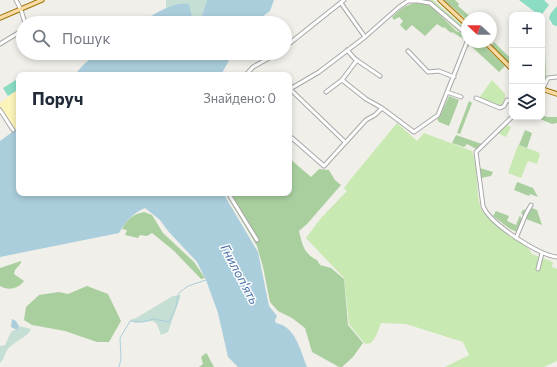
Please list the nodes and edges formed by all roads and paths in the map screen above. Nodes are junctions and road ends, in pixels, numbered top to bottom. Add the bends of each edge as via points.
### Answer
1 (16, 0) edge
2 (42, 0) edge
3 (344, 0) edge
4 (440, 0) edge
5 (341, 3) junction
6 (21, 10) junction
7 (23, 16) edge
8 (0, 18) edge
9 (461, 19) edge
10 (461, 30) edge
11 (16, 34) edge
12 (365, 37) junction
13 (292, 42) edge
14 (0, 44) edge
15 (466, 48) edge
16 (491, 48) edge
17 (347, 50) junction
18 (408, 51) dead end
19 (267, 60) edge
20 (357, 60) junction
21 (509, 66) edge
22 (249, 72) edge
23 (380, 76) dead end
24 (454, 77) junction
25 (557, 77) edge
26 (342, 80) junction
27 (545, 84) edge
28 (292, 88) edge
29 (545, 90) edge
30 (292, 91) edge
31 (326, 92) dead end
32 (447, 92) junction
33 (557, 94) edge
34 (461, 97) dead end
35 (476, 98) dead end
36 (509, 101) edge
37 (382, 108) junction
38 (0, 110) edge
39 (509, 120) edge
40 (13, 130) dead end
41 (292, 138) dead end
42 (346, 142) junction
43 (230, 196) edge
44 (531, 205) dead end
45 (516, 238) junction
46 (257, 240) dead end
47 (542, 253) junction
48 (557, 257) edge
49 (538, 269) dead end

1 - 6 street
2 - 6 main road
3 - 5 street
4 - 9 main road
5 - 12 street
5 - 13 street
6 - 7 street
6 - 8 main road
10 - 12 street via 430,3 408,1
11 - 14 street
12 - 17 street
15 - 24 street
16 - 21 main road
17 - 20 street
17 - 28 street via 319,72
18 - 24 street via 428,72 439,71
19 - 22 street
20 - 23 street
20 - 26 street
24 - 32 street
25 - 27 street via 548,78
26 - 31 street
26 - 37 street
29 - 33 main road
30 - 42 street
32 - 34 street
32 - 37 street via 438,115 414,132
35 - 36 street via 500,108 506,100
37 - 42 street via 366,120
38 - 40 street
39 - 45 street via 476,152 485,211
41 - 42 street via 324,166
43 - 46 street
44 - 45 street
45 - 47 street
47 - 48 street
47 - 49 street

